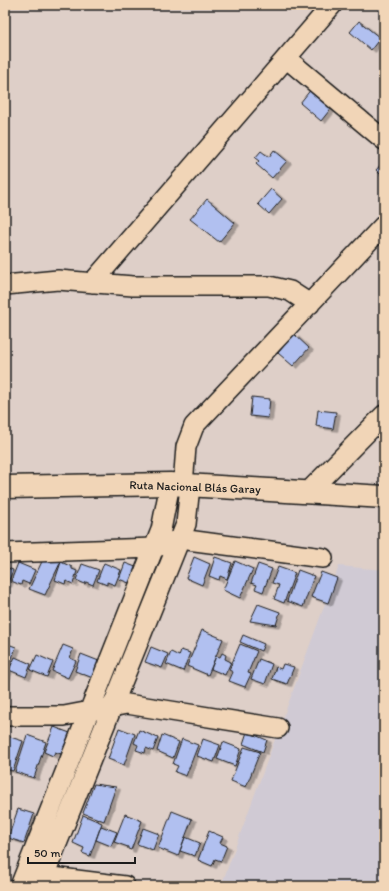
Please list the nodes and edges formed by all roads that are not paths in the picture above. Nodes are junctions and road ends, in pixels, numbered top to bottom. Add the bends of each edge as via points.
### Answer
1 (332, 5) edge
2 (286, 58) junction
3 (384, 140) edge
4 (384, 225) edge
5 (92, 283) junction
6 (5, 285) edge
7 (310, 304) junction
8 (384, 415) edge
9 (181, 485) junction
10 (5, 486) edge
11 (308, 492) junction
12 (384, 497) edge
13 (180, 539) junction
14 (154, 548) junction
15 (5, 553) edge
16 (323, 558) dead end
17 (112, 707) junction
18 (89, 712) junction
19 (5, 716) edge
20 (278, 728) dead end
21 (42, 881) edge
22 (20, 886) edge
23 (29, 886) edge
24 (125, 886) edge

1 - 2 street
2 - 3 street
2 - 5 street
4 - 7 street
5 - 6 street via 58,280
5 - 7 street via 133,286 269,286 290,291
7 - 9 street via 194,426 186,447
8 - 11 street
9 - 10 highway, Ruta Nacional Blás Garay
9 - 11 highway, Ruta Nacional Blás Garay
9 - 13 street via 186,524
9 - 14 street
11 - 12 highway, Ruta Nacional Blás Garay
13 - 14 street
13 - 16 street
13 - 17 street
14 - 15 street
14 - 18 street
17 - 18 street
17 - 20 street via 127,704
17 - 21 street
18 - 19 street via 64,716
18 - 22 street
21 - 23 street
21 - 24 street

